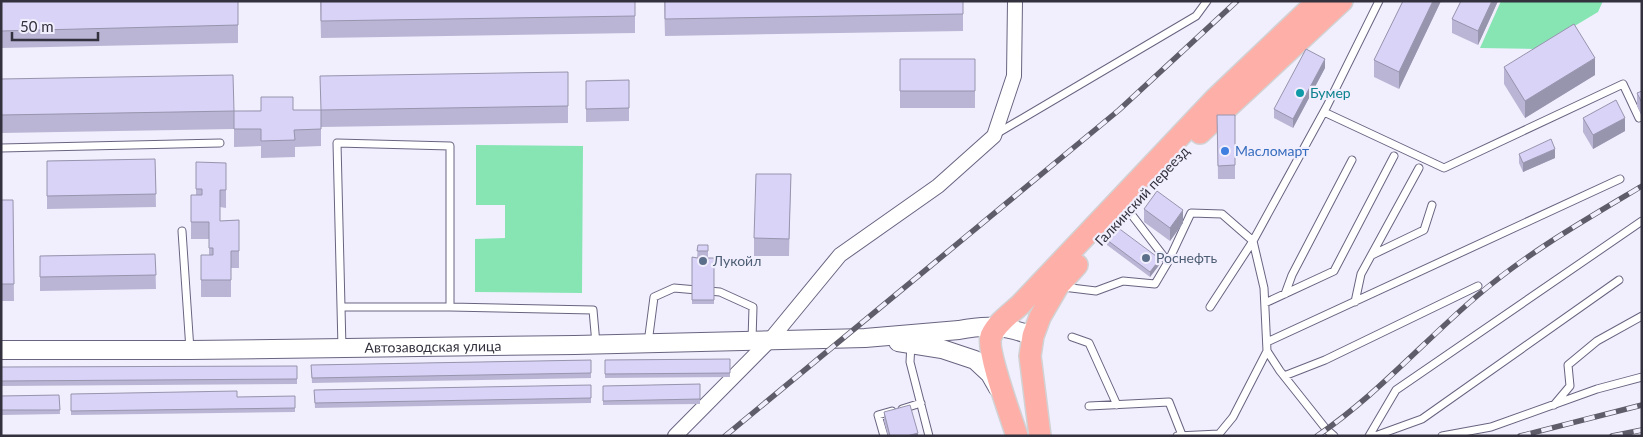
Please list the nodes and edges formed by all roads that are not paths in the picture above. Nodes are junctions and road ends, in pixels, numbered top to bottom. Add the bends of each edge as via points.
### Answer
1 (1015, 1) edge
2 (1207, 1) edge
3 (1318, 1) edge
4 (1342, 1) edge
5 (1379, 1) edge
6 (1324, 112) junction
7 (1639, 118) dead end
8 (994, 136) junction
9 (220, 143) dead end
10 (1, 148) edge
11 (1394, 156) dead end
12 (1352, 160) dead end
13 (1419, 168) dead end
14 (1620, 179) dead end
15 (1432, 205) dead end
16 (1128, 210) junction
17 (1642, 220) edge
18 (182, 231) dead end
19 (1253, 242) junction
20 (1372, 256) junction
21 (1168, 262) junction
22 (1619, 280) dead end
23 (1058, 286) junction
24 (1478, 286) dead end
25 (1285, 294) junction
26 (1355, 302) junction
27 (1265, 304) junction
28 (1020, 305) junction
29 (341, 307) junction
30 (450, 307) junction
31 (1210, 307) dead end
32 (1642, 316) edge
33 (996, 326) junction
34 (975, 327) junction
35 (1034, 336) junction
36 (1072, 337) dead end
37 (912, 339) junction
38 (752, 340) junction
39 (770, 340) junction
40 (1267, 342) junction
41 (648, 343) junction
42 (596, 344) junction
43 (342, 348) junction
44 (1, 350) edge
45 (190, 350) junction
46 (1267, 351) junction
47 (1284, 376) junction
48 (1642, 377) edge
49 (1007, 402) junction
50 (921, 403) junction
51 (1116, 405) junction
52 (1554, 405) junction
53 (1089, 406) dead end
54 (1179, 435) edge
55 (676, 436) edge
56 (884, 436) edge
57 (929, 436) edge
58 (1017, 436) edge
59 (1040, 436) edge
60 (1334, 436) edge
61 (1369, 436) edge
62 (1376, 436) edge
63 (1442, 436) edge

1 - 8 street via 1014,76
2 - 8 lane via 1196,16
3 - 28 main road, Галкинский переезд via 1216,99
4 - 16 main road, Галкинский переезд via 1201,133
5 - 6 lane
6 - 7 lane via 1444,168 1623,84
6 - 19 lane
8 - 39 street via 938,186 840,255
9 - 10 lane
11 - 25 lane via 1334,271
12 - 25 lane
13 - 20 lane
14 - 26 lane
15 - 20 lane via 1424,230
16 - 21 lane
16 - 23 main road, Галкинский переезд
17 - 61 lane via 1396,390
18 - 45 lane
19 - 21 lane via 1222,214 1191,213
19 - 27 lane
19 - 31 lane
20 - 26 lane via 1361,274
21 - 23 lane via 1155,284 1123,281 1096,291
22 - 62 lane via 1422,419
23 - 35 main road, Галкинский переезд
24 - 47 lane via 1325,360
25 - 27 lane
26 - 40 lane
27 - 40 lane
28 - 33 main road, Галкинский переезд
28 - 34 street
29 - 30 lane
29 - 30 lane via 337,143 450,146
29 - 43 lane
30 - 42 lane via 593,310
32 - 52 lane via 1597,341 1568,365 1570,386
33 - 34 street
33 - 35 street
33 - 49 main road via 990,345
34 - 37 street
35 - 59 main road, Галкинский переезд via 1030,356
36 - 51 lane via 1089,343
37 - 39 street, Автозаводская улица
37 - 49 street via 975,360 990,374
37 - 50 lane via 910,362
38 - 39 street, Автозаводская улица
38 - 41 street, Автозаводская улица
38 - 41 lane via 752,307 720,292 674,288 654,297
39 - 55 street
40 - 46 lane
41 - 42 street, Автозаводская улица
42 - 43 street, Автозаводская улица
43 - 45 street, Автозаводская улица
44 - 45 street, Автозаводская улица
46 - 47 lane
46 - 54 lane via 1233,417 1219,434
47 - 60 lane
48 - 52 lane
49 - 58 main road
50 - 56 lane via 878,415
50 - 57 lane
51 - 53 lane
51 - 54 lane via 1169,402
52 - 63 lane via 1491,427

